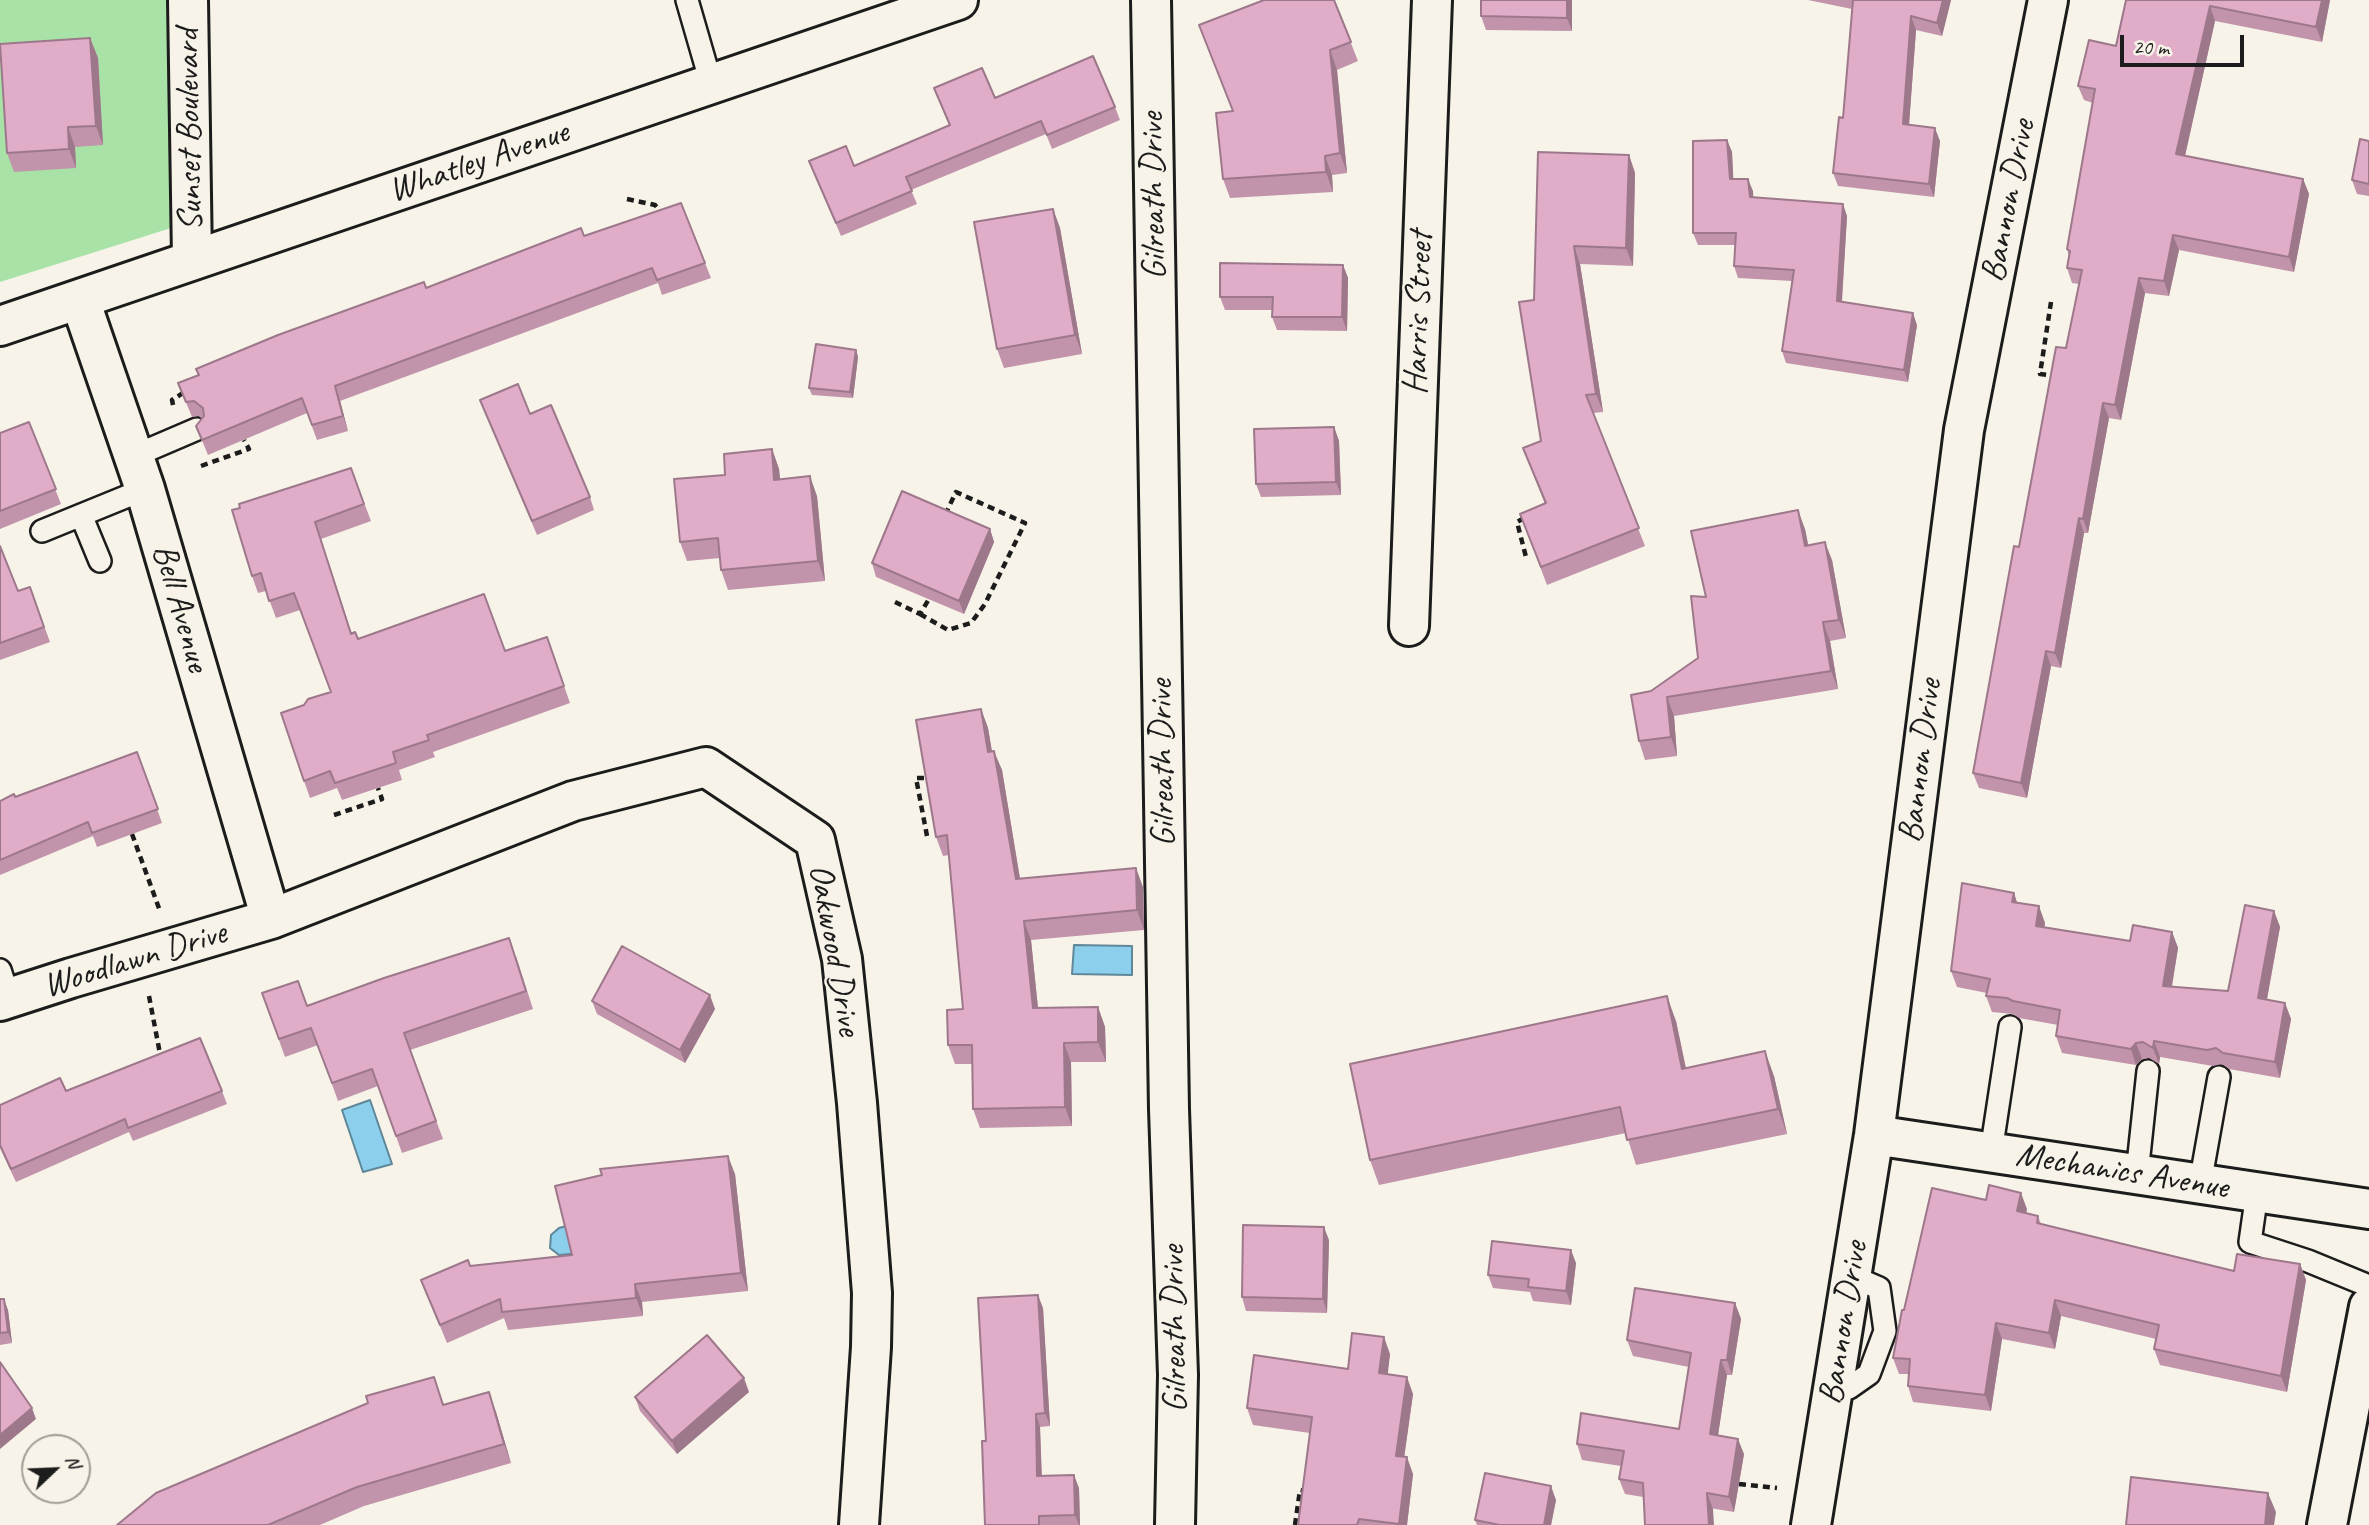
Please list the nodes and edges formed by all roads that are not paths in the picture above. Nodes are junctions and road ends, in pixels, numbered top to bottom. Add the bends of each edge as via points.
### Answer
1 (188, 0) edge
2 (687, 0) edge
3 (958, 0) edge
4 (1151, 0) edge
5 (1432, 0) edge
6 (2048, 0) edge
7 (711, 83) junction
8 (192, 259) junction
9 (80, 300) junction
10 (0, 326) edge
11 (189, 433) road end
12 (140, 472) junction
13 (81, 515) junction
14 (42, 531) dead end
15 (100, 561) dead end
16 (1409, 626) dead end
17 (271, 919) junction
18 (3, 990) edge
19 (2010, 1027) edge
20 (2148, 1071) edge
21 (2219, 1077) edge
22 (1874, 1135) junction
23 (1991, 1152) junction
24 (2137, 1174) junction
25 (2200, 1184) junction
26 (2258, 1193) junction
27 (2369, 1209) edge
28 (2369, 1286) edge
29 (2369, 1307) edge
30 (859, 1525) edge
31 (1175, 1525) edge
32 (1811, 1525) edge
33 (2326, 1525) edge

1 - 8 street, Sunset Boulevard
2 - 7 lane
3 - 7 street, Whatley Avenue
4 - 31 street, Gilreath Drive via 1169,1109 1178,1375
5 - 16 street, Harris Street
6 - 22 street, Bannon Drive via 1964,430
7 - 8 street, Whatley Avenue
8 - 9 street, Whatley Avenue
9 - 10 street, Whatley Avenue
9 - 12 street, Bell Avenue
11 - 12 lane
12 - 13 lane
12 - 17 street, Bell Avenue
13 - 14 lane
13 - 15 lane
17 - 18 street, Woodlawn Drive
17 - 30 street, Oakwood Drive via 573,801 706,767 815,840 842,959 872,1293
19 - 23 lane
20 - 24 lane
21 - 25 lane
22 - 23 street, Mechanics Avenue
22 - 32 street, Bannon Drive
23 - 24 street, Mechanics Avenue
24 - 25 street, Mechanics Avenue
25 - 26 street, Mechanics Avenue
26 - 27 street, Mechanics Avenue
26 - 28 lane via 2250,1242
29 - 33 street

